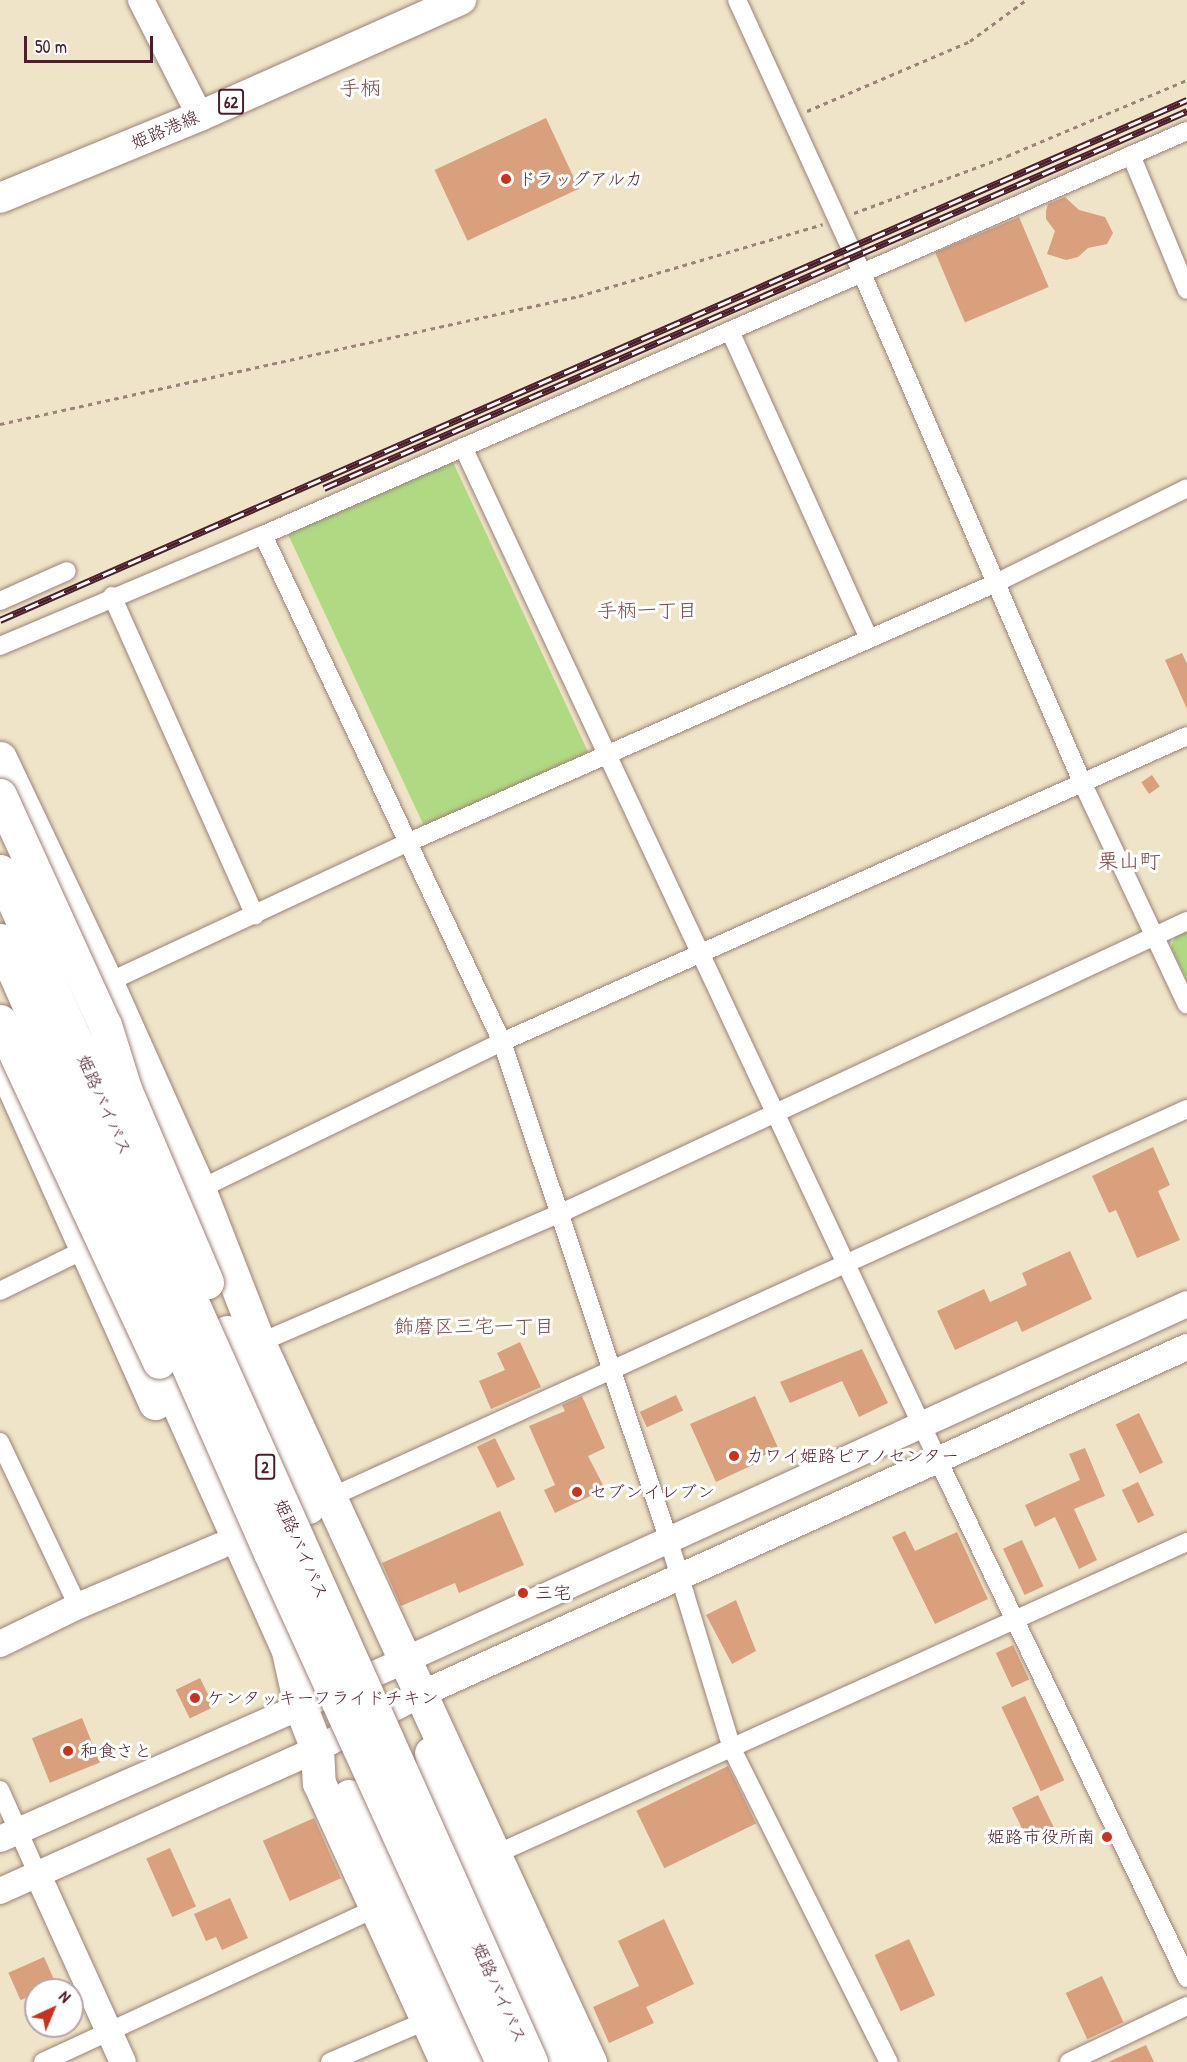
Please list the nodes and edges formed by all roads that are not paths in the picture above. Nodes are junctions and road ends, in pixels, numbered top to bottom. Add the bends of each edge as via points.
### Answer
1 (141, 0) edge
2 (461, 0) edge
3 (737, 0) edge
4 (200, 116) junction
5 (1187, 131) edge
6 (1131, 155) junction
7 (0, 198) edge
8 (859, 274) junction
9 (1187, 290) edge
10 (730, 331) junction
11 (463, 447) junction
12 (1187, 488) edge
13 (263, 535) junction
14 (67, 571) dead end
15 (996, 583) junction
16 (112, 596) junction
17 (0, 601) edge
18 (868, 637) junction
19 (0, 646) edge
20 (1187, 736) edge
21 (606, 755) junction
22 (0, 758) edge
23 (1082, 782) junction
24 (0, 795) edge
25 (0, 831) edge
26 (407, 843) junction
27 (0, 871) edge
28 (255, 915) junction
29 (1187, 921) edge
30 (1155, 936) junction
31 (0, 940) edge
32 (699, 954) junction
33 (107, 982) junction
34 (0, 992) edge
35 (1187, 1005) edge
36 (0, 1021) edge
37 (0, 1031) edge
38 (502, 1042) junction
39 (0, 1057) edge
40 (125, 1089) junction
41 (9, 1101) edge
42 (1187, 1109) edge
43 (777, 1111) junction
44 (46, 1116) junction
45 (199, 1189) junction
46 (559, 1214) junction
47 (85, 1249) junction
48 (848, 1264) junction
49 (0, 1291) edge
50 (1187, 1304) edge
51 (259, 1343) junction
52 (1187, 1347) edge
53 (611, 1370) junction
54 (922, 1423) junction
55 (0, 1442) edge
56 (938, 1460) junction
57 (329, 1498) junction
58 (668, 1538) junction
59 (1187, 1542) edge
60 (220, 1546) junction
61 (680, 1577) junction
62 (78, 1606) junction
63 (1014, 1618) junction
64 (0, 1644) edge
65 (403, 1661) junction
66 (419, 1695) junction
67 (300, 1706) junction
68 (317, 1749) junction
69 (732, 1749) junction
70 (0, 1790) edge
71 (9, 1835) edge
72 (494, 1855) junction
73 (38, 1875) junction
74 (0, 1891) edge
75 (377, 1908) junction
76 (1187, 1978) edge
77 (1187, 2006) edge
78 (428, 2020) junction
79 (109, 2032) junction
80 (44, 2062) edge
81 (123, 2062) edge
82 (330, 2062) edge
83 (446, 2062) edge
84 (470, 2062) edge
85 (502, 2062) edge
86 (531, 2062) edge
87 (557, 2062) edge
88 (590, 2062) edge
89 (889, 2062) edge
90 (1069, 2062) edge

1 - 4 street
2 - 4 main road, 姫路港線 / 62
3 - 8 street
4 - 7 main road, 姫路港線 / 62
5 - 6 street
6 - 8 street
6 - 9 street
8 - 10 street
8 - 15 street
10 - 11 street
10 - 18 street
11 - 13 street
11 - 21 street
12 - 15 street
13 - 16 street
13 - 26 street
14 - 17 street
15 - 18 street
15 - 23 street
16 - 19 street
16 - 28 street
18 - 21 street
20 - 23 street
21 - 26 street
21 - 32 street
22 - 33 highway
23 - 30 street
23 - 32 street
24 - 40 highway, bridge via 105,1024
25 - 40 highway, bridge
26 - 28 street
26 - 38 street
27 - 86 highway, 姫路バイパス / 2, bridge
28 - 33 street
29 - 30 street
30 - 35 street
30 - 43 street
31 - 85 highway, 姫路バイパス / 2, bridge via 275,1563
32 - 38 street
32 - 43 street
33 - 37 street
33 - 45 highway
34 - 44 highway, bridge
36 - 44 highway, bridge
38 - 45 street
38 - 46 street
39 - 41 highway
40 - 65 highway, bridge via 228,1332 358,1615
41 - 47 highway
42 - 48 street
43 - 46 street
43 - 48 street
44 - 67 highway, bridge via 288,1651
45 - 47 street
45 - 51 highway
46 - 51 street
46 - 53 street
47 - 49 street
47 - 60 highway
48 - 53 street
48 - 54 street
50 - 54 street
51 - 57 highway
52 - 56 street
53 - 57 street
53 - 58 street
54 - 56 street
54 - 58 street
55 - 62 street
56 - 61 street
56 - 63 street
57 - 65 highway
58 - 61 street
58 - 65 street
59 - 63 street
60 - 62 street
60 - 67 highway via 271,1661
61 - 66 street
61 - 69 street
62 - 64 street
63 - 69 street
63 - 76 street
65 - 66 highway
65 - 67 street
66 - 68 street
66 - 72 highway
66 - 87 highway via 446,1822
67 - 68 highway
67 - 71 street
68 - 73 street
68 - 75 highway via 319,1783
68 - 84 highway via 336,1771 414,1922
69 - 72 street
69 - 89 street
70 - 71 street
71 - 73 street
72 - 88 highway
73 - 74 street
73 - 79 street
75 - 78 highway
75 - 79 street
77 - 90 street
78 - 82 street
78 - 83 highway
79 - 80 street
79 - 81 street

